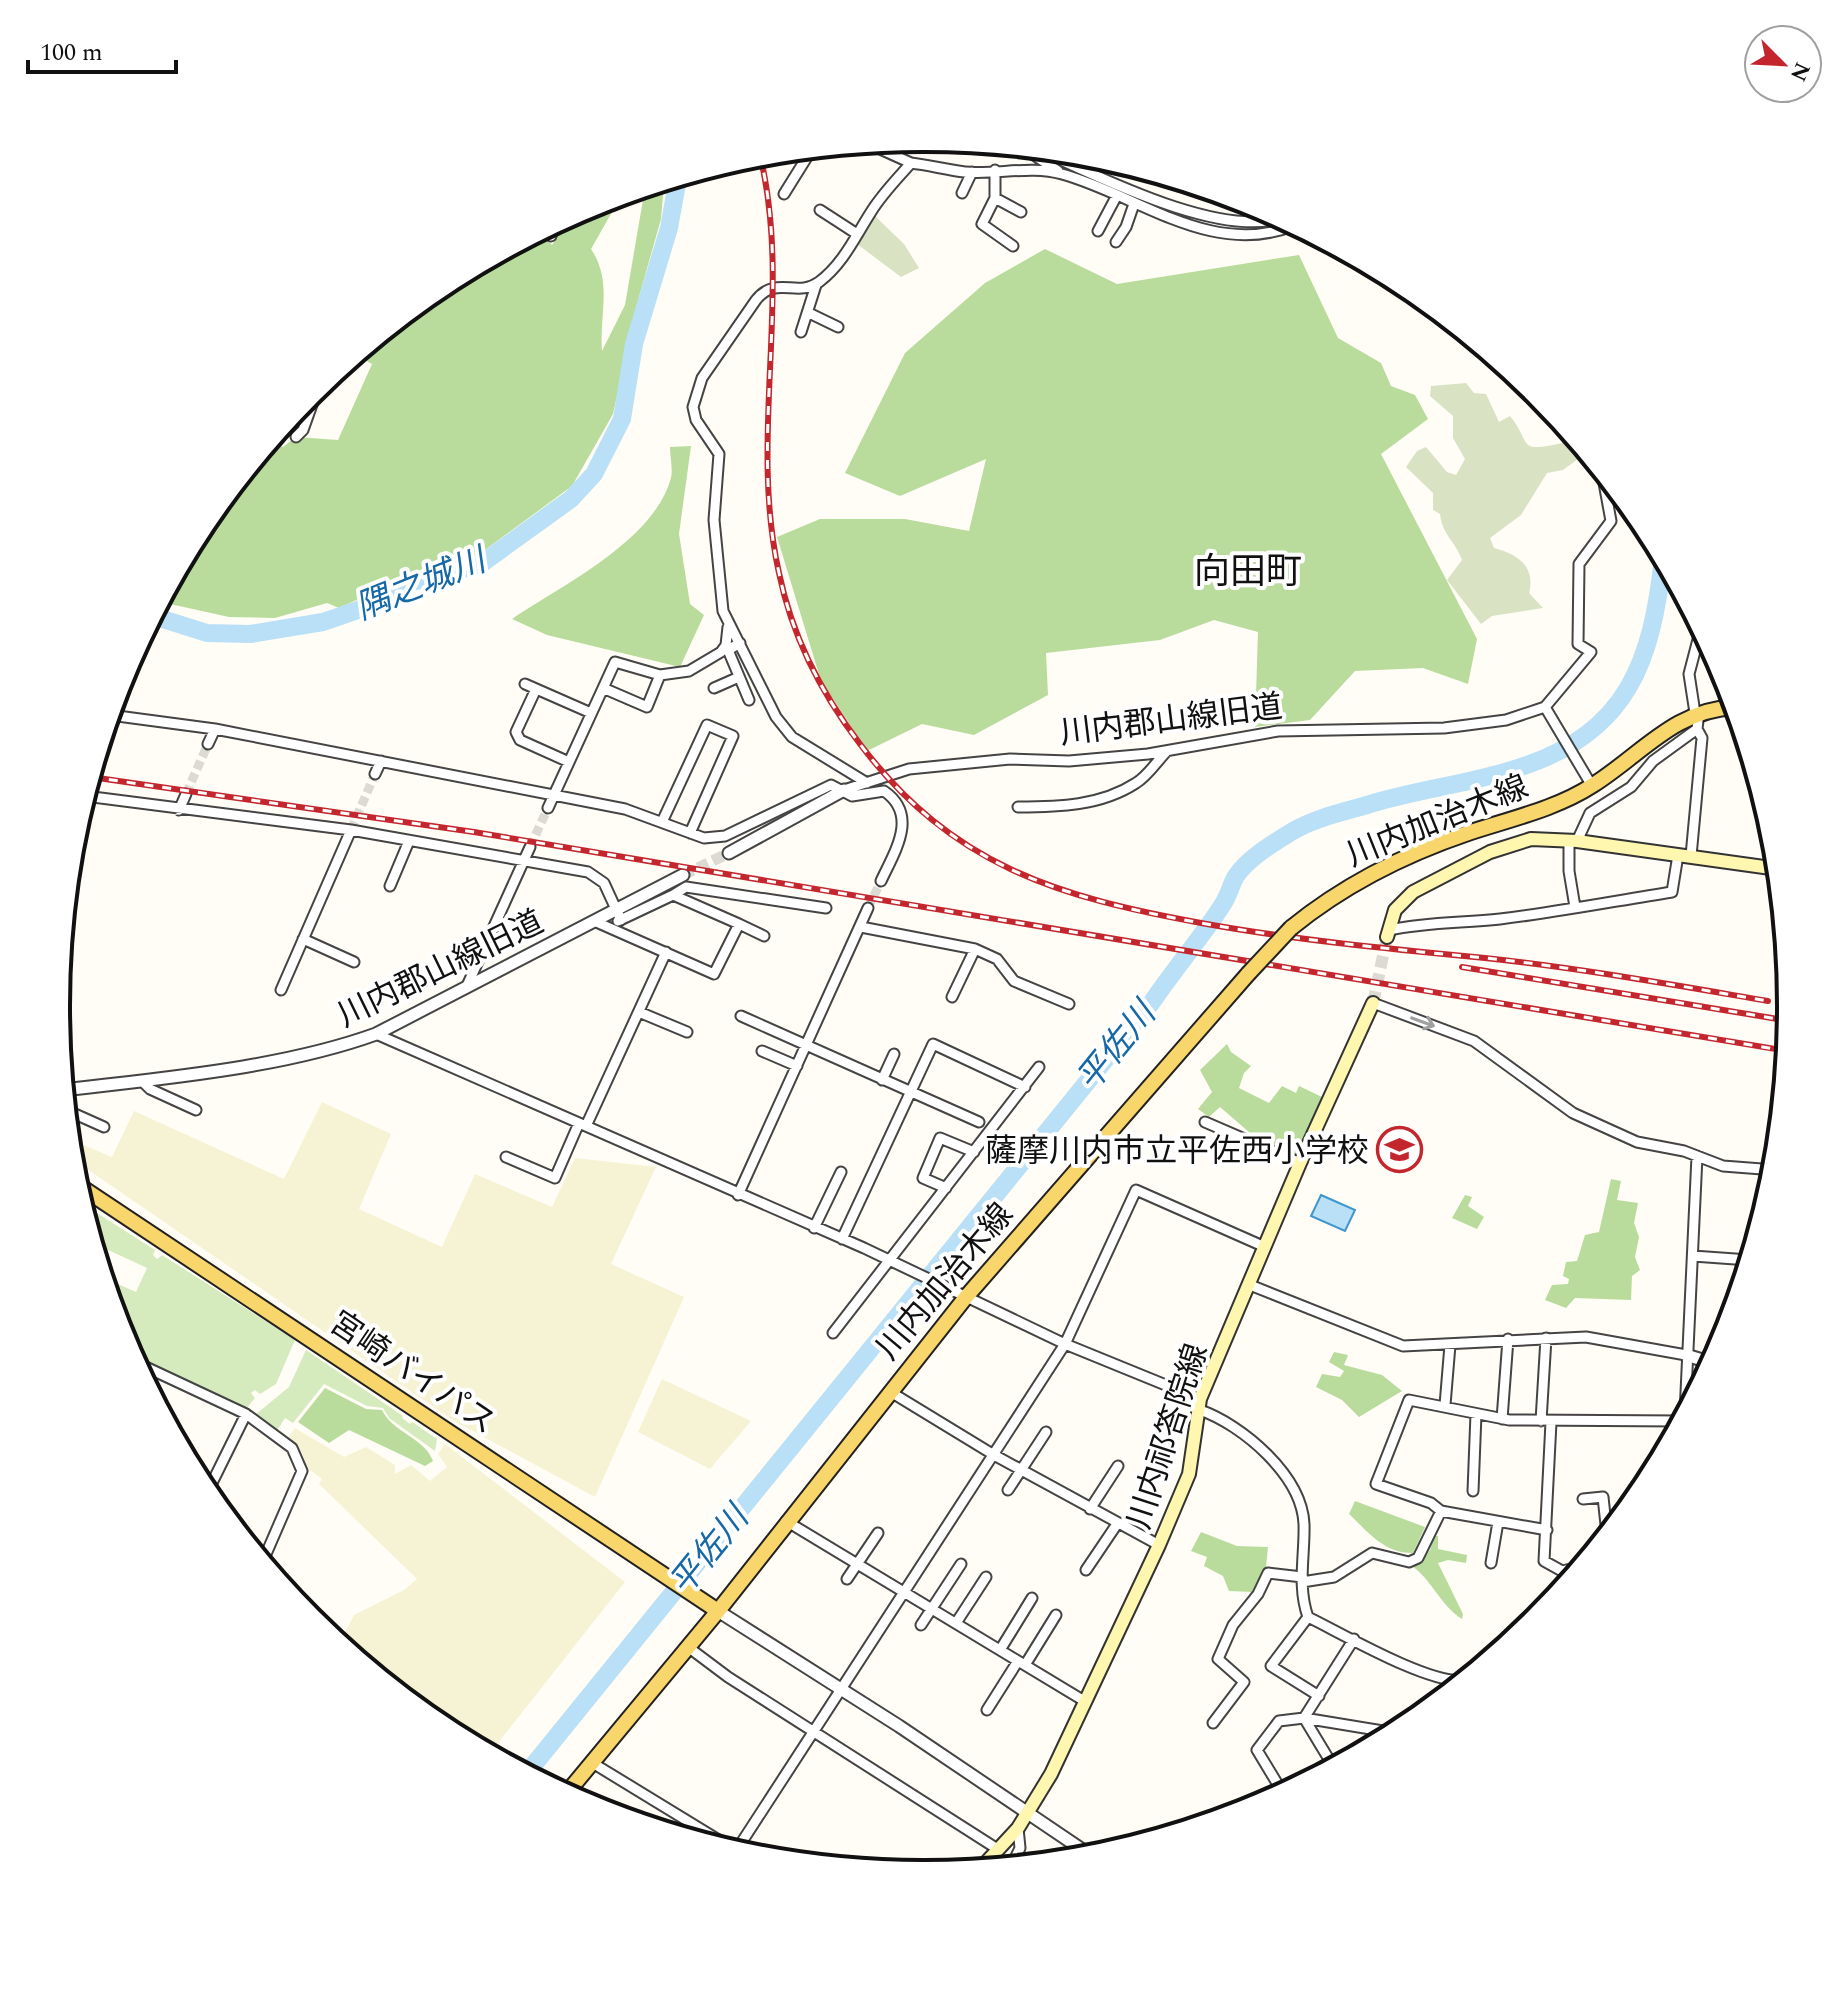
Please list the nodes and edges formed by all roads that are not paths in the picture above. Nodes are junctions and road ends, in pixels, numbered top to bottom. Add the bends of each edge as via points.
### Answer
1 (889, 153) edge
2 (1023, 159) edge
3 (804, 161) edge
4 (1043, 161) edge
5 (911, 163) junction
6 (1077, 167) edge
7 (995, 170) junction
8 (1018, 170) junction
9 (972, 172) junction
10 (1061, 173) junction
11 (962, 193) dead end
12 (784, 194) dead end
13 (1116, 197) junction
14 (995, 198) junction
15 (1134, 204) junction
16 (820, 210) dead end
17 (1021, 212) dead end
18 (1261, 222) edge
19 (1277, 230) edge
20 (1098, 231) dead end
21 (857, 234) junction
22 (1116, 242) dead end
23 (1013, 246) dead end
24 (816, 285) junction
25 (809, 313) junction
26 (838, 327) dead end
27 (801, 332) dead end
28 (309, 414) edge
29 (296, 437) dead end
30 (1606, 493) edge
31 (728, 627) junction
32 (740, 643) junction
33 (1696, 645) edge
34 (727, 647) junction
35 (660, 675) junction
36 (739, 677) junction
37 (525, 684) dead end
38 (603, 688) junction
39 (714, 688) dead end
40 (536, 689) junction
41 (749, 700) dead end
42 (1545, 707) junction
43 (1724, 710) edge
44 (591, 713) junction
45 (121, 716) edge
46 (1697, 718) junction
47 (215, 729) junction
48 (208, 744) tunnel mouth
49 (1167, 751) junction
50 (381, 761) junction
51 (569, 762) junction
52 (375, 774) tunnel mouth
53 (867, 783) junction
54 (1592, 786) junction
55 (844, 790) junction
56 (186, 794) tunnel mouth
57 (554, 795) junction
58 (96, 798) edge
59 (1018, 807) dead end
60 (548, 808) tunnel mouth
61 (179, 810) junction
62 (662, 822) junction
63 (351, 830) junction
64 (690, 833) junction
65 (409, 841) junction
66 (1573, 841) junction
67 (530, 847) tunnel mouth
68 (729, 853) tunnel mouth
69 (1685, 856) junction
70 (523, 862) junction
71 (1766, 868) edge
72 (683, 875) tunnel mouth
73 (881, 881) tunnel mouth
74 (390, 886) dead end
75 (673, 895) junction
76 (1575, 907) junction
77 (826, 908) dead end
78 (868, 908) tunnel mouth
79 (618, 915) junction
80 (594, 921) junction
81 (739, 924) junction
82 (606, 926) junction
83 (861, 927) junction
84 (1388, 933) joint
85 (764, 936) dead end
86 (303, 939) junction
87 (975, 949) junction
88 (666, 952) junction
89 (354, 962) dead end
90 (466, 988) junction
91 (281, 990) dead end
92 (952, 997) dead end
93 (1373, 1003) joint
94 (1069, 1004) dead end
95 (639, 1012) junction
96 (741, 1016) dead end
97 (687, 1032) dead end
98 (376, 1034) junction
99 (806, 1046) junction
100 (762, 1051) dead end
101 (894, 1054) dead end
102 (797, 1066) junction
103 (1039, 1067) dead end
104 (882, 1080) junction
105 (142, 1081) junction
106 (1025, 1087) junction
107 (74, 1089) edge
108 (910, 1092) junction
109 (196, 1110) dead end
110 (77, 1115) edge
111 (979, 1122) dead end
112 (1205, 1122) dead end
113 (582, 1125) junction
114 (104, 1127) dead end
115 (974, 1152) junction
116 (1697, 1156) junction
117 (506, 1157) dead end
118 (1300, 1163) junction
119 (1762, 1169) edge
120 (841, 1172) dead end
121 (946, 1188) junction
122 (91, 1194) edge
123 (738, 1195) junction
124 (814, 1228) junction
125 (842, 1239) junction
126 (1265, 1247) junction
127 (1693, 1256) junction
128 (1738, 1259) edge
129 (889, 1261) junction
130 (1250, 1285) junction
131 (966, 1297) junction
132 (833, 1333) dead end
133 (1546, 1338) junction
134 (1508, 1339) junction
135 (1065, 1344) junction
136 (1450, 1345) junction
137 (1686, 1355) junction
138 (1700, 1359) edge
139 (152, 1370) edge
140 (1685, 1390) edge
141 (889, 1391) junction
142 (1200, 1405) junction
143 (1445, 1405) junction
144 (246, 1414) junction
145 (1476, 1414) junction
146 (1502, 1419) junction
147 (1546, 1421) junction
148 (1669, 1421) edge
149 (1046, 1432) dead end
150 (994, 1455) junction
151 (1118, 1466) dead end
152 (1021, 1471) junction
153 (214, 1479) edge
154 (1008, 1490) dead end
155 (1473, 1491) dead end
156 (1583, 1499) dead end
157 (1090, 1509) junction
158 (1441, 1511) junction
159 (1605, 1520) edge
160 (786, 1521) junction
161 (1498, 1522) junction
162 (1117, 1524) junction
163 (1547, 1530) junction
164 (878, 1533) dead end
165 (1159, 1545) junction
166 (267, 1551) edge
167 (1491, 1563) dead end
168 (857, 1564) junction
169 (961, 1564) dead end
170 (1086, 1570) dead end
171 (1563, 1571) edge
172 (986, 1577) dead end
173 (847, 1579) dead end
174 (1302, 1580) junction
175 (905, 1592) junction
176 (1032, 1598) dead end
177 (932, 1608) junction
178 (718, 1611) junction
179 (1056, 1615) dead end
180 (1308, 1617) junction
181 (956, 1623) junction
182 (921, 1625) dead end
183 (1354, 1639) junction
184 (688, 1647) junction
185 (1000, 1650) junction
186 (1022, 1663) junction
187 (1448, 1679) edge
188 (841, 1690) junction
189 (1319, 1696) junction
190 (1086, 1702) junction
191 (987, 1710) dead end
192 (1304, 1718) junction
193 (1213, 1723) dead end
194 (1375, 1730) edge
195 (814, 1732) junction
196 (1328, 1757) edge
197 (591, 1762) junction
198 (1277, 1782) edge
199 (574, 1784) edge
200 (1030, 1811) junction
201 (1018, 1828) junction
202 (702, 1830) edge
203 (744, 1840) edge
204 (1077, 1845) edge
205 (999, 1850) junction
206 (1017, 1854) edge
207 (992, 1857) edge

1 - 5 street
2 - 8 street
3 - 12 street
4 - 10 street
5 - 9 street
5 - 21 street
6 - 18 street via 1184,209
7 - 8 street
7 - 9 street
7 - 14 street
8 - 10 street
9 - 11 street
10 - 13 street
13 - 15 street
13 - 20 street
14 - 17 street
14 - 23 street via 982,224
15 - 19 street via 1227,234
15 - 22 street
16 - 21 street
21 - 24 street via 841,261
24 - 25 street
24 - 31 street via 764,290 695,393 696,420 719,454 714,520
25 - 26 street
25 - 27 street
28 - 29 street
30 - 42 street via 1611,521 1582,556 1578,571 1578,644 1591,652
31 - 32 street
31 - 34 street
32 - 34 street
32 - 53 street via 776,717 792,737
33 - 46 street via 1689,674
34 - 35 street via 689,671
34 - 36 street
35 - 38 street via 615,662
35 - 38 street via 647,707
36 - 39 street
36 - 41 street
37 - 40 street
38 - 44 street
40 - 44 street
40 - 51 street via 516,732 520,740
42 - 49 street, 川内郡山線旧道 via 1506,720 1444,728 1278,731
42 - 54 street
43 - 46 main road
44 - 51 street
45 - 47 street
46 - 54 main road, 川内加治木線 via 1665,730
46 - 66 street via 1631,787 1590,813
46 - 69 street via 1702,738
47 - 48 street
47 - 50 street
49 - 53 street, 川内郡山線旧道 via 1069,761 965,763 909,769
49 - 59 street via 1138,783 1109,796 1065,807
50 - 52 street
50 - 57 street
51 - 57 street
53 - 55 street, 川内郡山線旧道
54 - 131 main road, 川内加治木線, bridge via 1378,869 1291,928
55 - 64 street via 831,785 725,836
55 - 68 street, 川内郡山線旧道
55 - 73 street via 852,796 884,791 903,813 902,834
56 - 61 street
57 - 60 street
57 - 62 street
58 - 61 street
61 - 63 street
62 - 64 street
62 - 64 street via 707,725 733,736
63 - 65 street
63 - 86 street
65 - 70 street
65 - 74 street
66 - 69 main road
66 - 76 street via 1569,871
66 - 84 main road via 1531,839 1490,852 1423,885 1402,901
67 - 70 street
69 - 71 main road
69 - 76 street via 1672,892
70 - 79 street via 598,876
70 - 90 street
72 - 79 street, 川内郡山線旧道
75 - 77 street via 686,887
75 - 79 street
75 - 81 street
76 - 84 street via 1425,923
78 - 83 street
79 - 80 street, 川内郡山線旧道
79 - 82 street
80 - 82 street
80 - 90 street, 川内郡山線旧道
81 - 85 street
81 - 88 street via 714,974
82 - 88 street
83 - 87 street
83 - 99 street
86 - 89 street
86 - 91 street
87 - 92 street
87 - 94 street via 997,959 1014,981
88 - 95 street
90 - 98 street, 川内郡山線旧道
93 -> 116 street via 1474,1041 1573,1113 1637,1142
93 - 118 main road, 川内祁答院線
95 - 97 street
95 - 113 street
96 - 99 street
98 - 105 street, 川内郡山線旧道 via 307,1055
98 - 113 street
99 - 102 street
99 - 104 street
100 - 102 street
101 - 104 street
102 - 123 street
103 - 106 street
104 - 108 street
105 - 107 street, 川内郡山線旧道
105 - 109 street
106 - 108 street via 933,1044
106 - 115 street
108 - 111 street
108 - 125 street
110 - 114 street
112 - 118 street
113 - 117 street via 555,1178
113 - 123 street
115 - 121 street
115 - 121 street via 940,1138 923,1178
116 - 119 street via 1723,1166
116 - 127 street
118 - 126 main road, 川内祁答院線
120 - 124 street
121 - 129 street
122 - 178 main road, 宮崎バイパス
123 - 124 street
124 - 125 street
125 - 129 street
126 - 130 main road, 川内祁答院線
126 - 135 street via 1136,1190
127 - 128 street
127 - 137 street
129 - 131 street
129 - 132 street
130 - 136 street via 1403,1346
130 - 142 main road, 川内祁答院線
131 - 135 street
131 - 141 main road, 川内加治木線
133 - 134 street
133 - 137 street via 1586,1337
133 - 147 street
134 - 136 street
134 - 146 street
135 - 142 street
135 - 150 street
136 - 143 street
137 - 138 street
137 - 140 street
139 - 144 street
141 - 150 street
141 - 160 main road, 川内加治木線
142 - 165 main road, 川内祁答院線 via 1189,1474
142 - 174 street via 1254,1440 1299,1497 1304,1523
143 - 145 street
143 - 158 street via 1409,1400 1376,1484
144 - 153 street
144 - 166 street via 292,1448 302,1471
145 - 146 street
145 - 155 street
146 - 147 street
147 - 148 street
147 - 163 street
149 - 152 street
150 - 152 street
150 - 175 street
151 - 157 street
152 - 154 street
152 - 157 street
156 - 159 street via 1603,1497
157 - 162 street
158 - 161 street
158 - 174 street via 1418,1558 1409,1562 1372,1553 1334,1577
160 - 168 street
160 - 178 main road, 川内加治木線
161 - 163 street
161 - 167 street
162 - 165 street
162 - 170 street
163 - 171 street via 1544,1561
164 - 168 street
165 - 190 main road, 川内祁答院線
168 - 173 street
168 - 175 street
169 - 177 street
172 - 181 street
174 - 180 street
174 - 193 street via 1268,1573 1233,1625 1218,1659 1244,1682
175 - 177 street
175 - 188 street
176 - 185 street
177 - 181 street
177 - 182 street
178 - 184 main road, 川内加治木線
178 - 188 street
179 - 186 street
180 - 183 street
180 - 189 street via 1271,1666
181 - 185 street
183 - 187 street
183 - 189 street
184 - 195 street
184 - 197 main road, 川内加治木線
185 - 186 street
186 - 190 street
186 - 191 street
188 - 195 street
188 - 200 street
189 - 192 street
190 - 200 main road, 川内祁答院線
192 - 194 street
192 - 196 street
192 - 198 street via 1279,1721 1257,1750
195 - 203 street
195 - 205 street
197 - 199 main road, 川内加治木線
197 - 202 street
200 - 201 main road, 川内祁答院線
200 - 204 street
201 - 205 main road, 川内祁答院線
201 - 206 street
205 - 207 main road, 川内祁答院線

